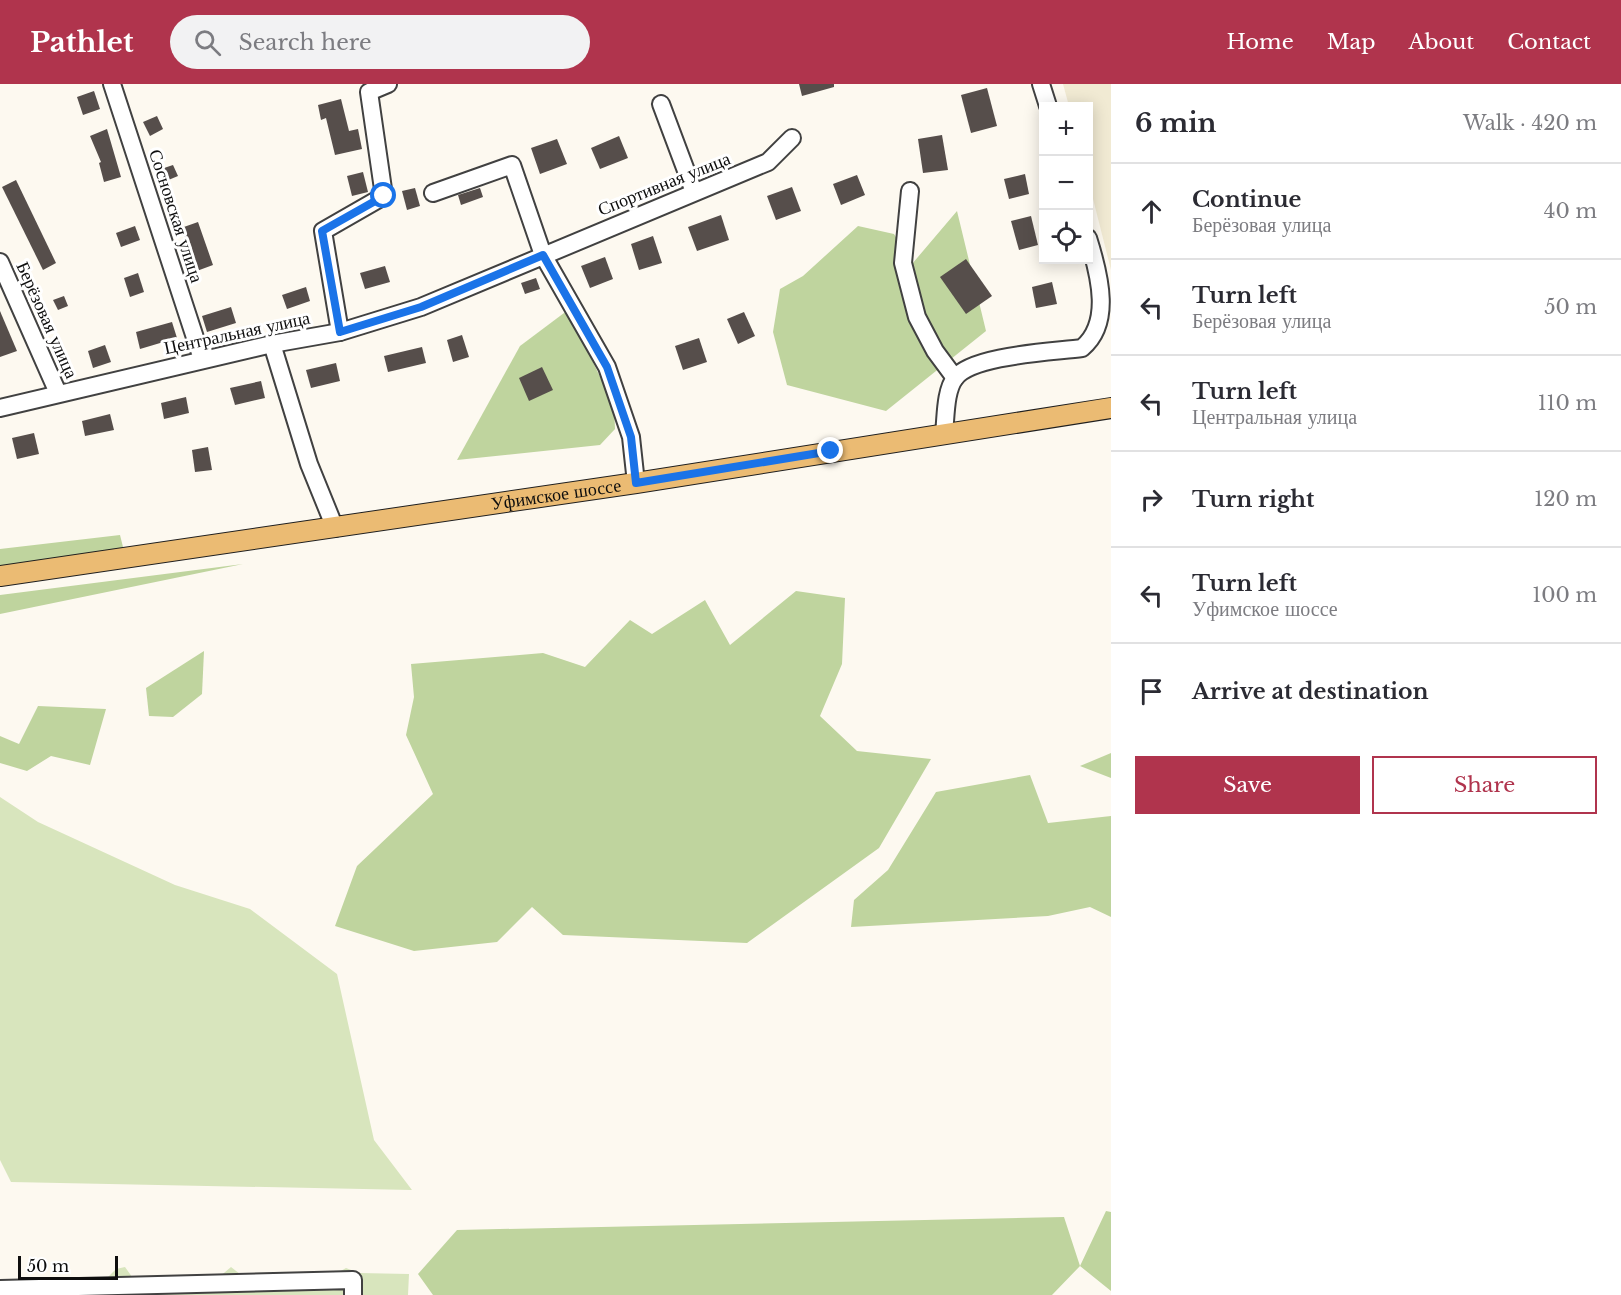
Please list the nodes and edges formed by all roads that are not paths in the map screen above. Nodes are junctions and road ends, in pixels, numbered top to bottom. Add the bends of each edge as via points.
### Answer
1 (112, 84) edge
2 (388, 84) edge
3 (1041, 84) edge
4 (368, 88) edge
5 (1047, 102) edge
6 (662, 104) dead end
7 (792, 138) dead end
8 (910, 191) dead end
9 (694, 192) junction
10 (433, 193) dead end
11 (1093, 251) edge
12 (543, 255) junction
13 (0, 262) edge
14 (340, 332) junction
15 (272, 344) junction
16 (202, 359) junction
17 (955, 378) junction
18 (58, 393) junction
19 (0, 408) edge
20 (1111, 408) edge
21 (944, 433) junction
22 (636, 483) junction
23 (335, 528) junction
24 (0, 576) edge
25 (239, 1289) edge
26 (9, 1291) edge
27 (129, 1291) edge
28 (353, 1295) edge

1 - 16 street, Сосновская улица
2 - 4 street
3 - 5 street
4 - 14 street via 384,196 322,231
6 - 9 street
7 - 9 street, Спортивная улица via 768,162
8 - 17 street via 903,263 918,316 935,351
9 - 12 street, Спортивная улица
10 - 12 street via 512,165
11 - 17 street via 1111,310 1105,332 1095,342 1082,348 992,360 972,366
12 - 14 street, Центральная улица via 421,307
12 - 22 street via 607,367 631,437
13 - 18 street, Берёзовая улица
14 - 15 street, Центральная улица
15 - 16 street, Центральная улица
15 - 23 street via 309,464
16 - 18 street, Центральная улица
17 - 21 street
18 - 19 street, Центральная улица
20 - 21 main road, Уфимское шоссе
21 - 22 main road, Уфимское шоссе
22 - 23 main road, Уфимское шоссе
23 - 24 main road, Уфимское шоссе
25 - 27 street
25 - 28 street via 353,1280
26 - 27 street

